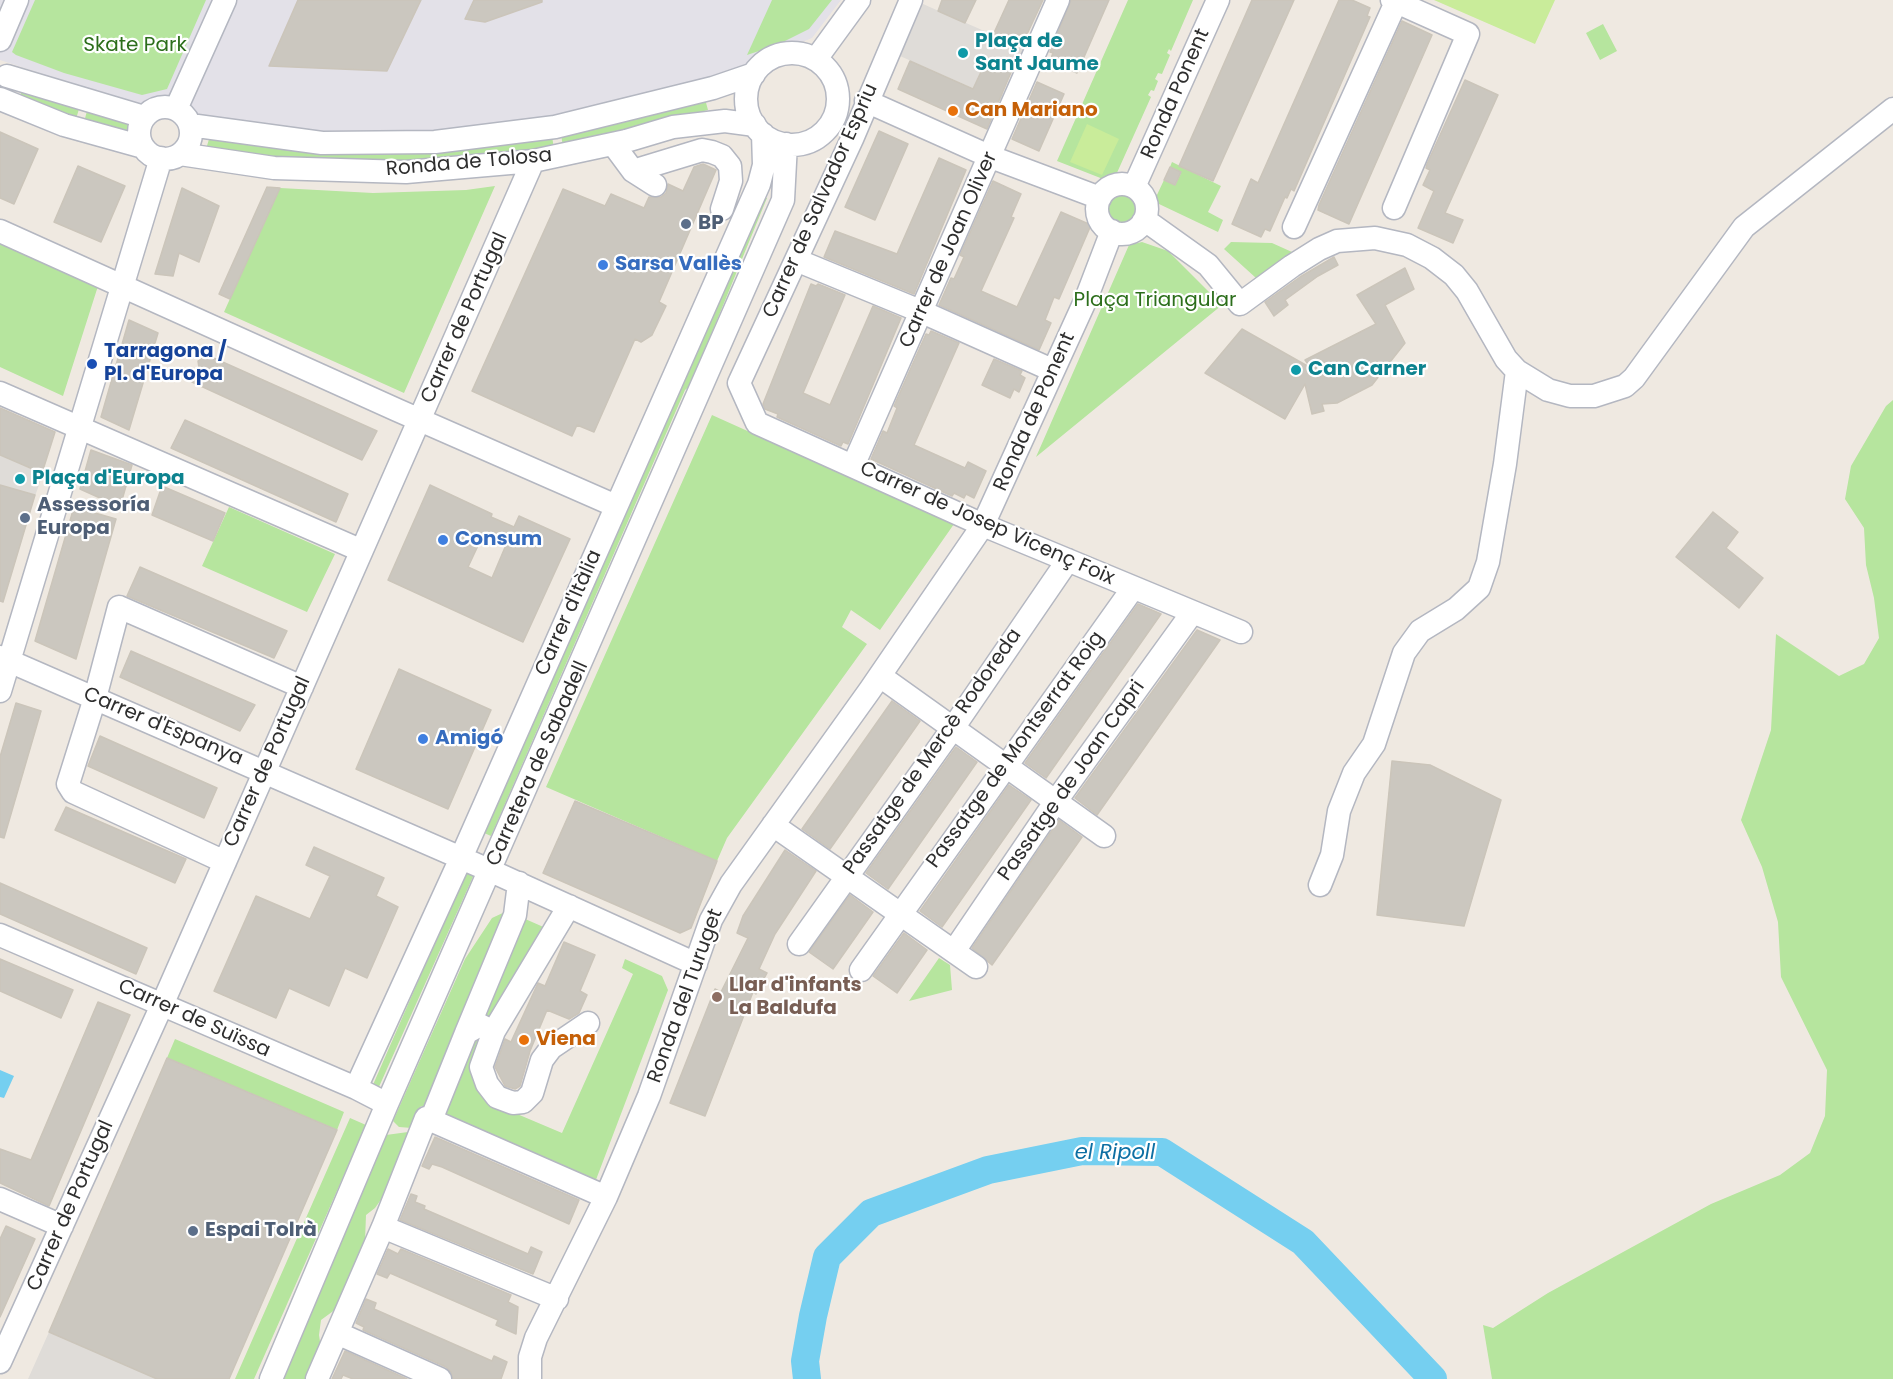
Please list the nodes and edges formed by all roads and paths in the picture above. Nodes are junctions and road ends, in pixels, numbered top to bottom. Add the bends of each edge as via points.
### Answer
1 (17, 0) edge
2 (225, 0) edge
3 (859, 0) edge
4 (911, 0) edge
5 (1058, 0) edge
6 (1218, 0) edge
7 (1395, 1) edge
8 (0, 40) edge
9 (816, 59) junction
10 (754, 74) junction
11 (2, 77) edge
12 (0, 99) edge
13 (866, 101) junction
14 (1893, 109) edge
15 (144, 117) junction
16 (183, 117) junction
17 (759, 129) junction
18 (613, 144) junction
19 (786, 144) junction
20 (161, 153) junction
21 (991, 157) junction
22 (533, 161) junction
23 (633, 171) junction
24 (655, 185) dead end
25 (1134, 187) junction
26 (1100, 198) junction
27 (1394, 208) dead end
28 (743, 219) junction
29 (1143, 222) junction
30 (1294, 227) dead end
31 (0, 231) edge
32 (1112, 231) junction
33 (796, 260) junction
34 (123, 287) junction
35 (920, 311) junction
36 (1052, 370) junction
37 (1517, 370) junction
38 (0, 393) edge
39 (747, 401) joint
40 (420, 421) junction
41 (80, 428) junction
42 (853, 466) junction
43 (616, 506) junction
44 (983, 525) junction
45 (360, 550) junction
46 (1068, 560) junction
47 (1132, 588) junction
48 (1192, 613) junction
49 (1241, 632) dead end
50 (5, 659) edge
51 (879, 676) junction
52 (302, 687) junction
53 (0, 691) edge
54 (95, 698) junction
55 (953, 728) junction
56 (1005, 765) junction
57 (265, 771) junction
58 (1056, 801) junction
59 (773, 825) junction
60 (1104, 836) dead end
61 (461, 858) junction
62 (225, 862) junction
63 (491, 871) junction
64 (846, 876) junction
65 (519, 884) junction
66 (1320, 885) dead end
67 (569, 906) junction
68 (899, 913) junction
69 (0, 935) edge
70 (799, 944) dead end
71 (954, 951) junction
72 (696, 964) junction
73 (976, 967) dead end
74 (861, 970) dead end
75 (162, 1005) junction
76 (588, 1023) dead end
77 (490, 1030) dead end
78 (466, 1034) junction
79 (356, 1088) junction
80 (387, 1104) junction
81 (428, 1119) junction
82 (606, 1197) junction
83 (0, 1199) edge
84 (62, 1226) junction
85 (383, 1227) junction
86 (557, 1299) junction
87 (337, 1334) junction
88 (0, 1362) edge
89 (271, 1379) edge
90 (317, 1379) edge
91 (440, 1379) edge
92 (530, 1379) edge

1 - 8 street
2 - 16 street
3 - 9 street
4 - 13 street, Carrer de Salvador Espriu
5 - 21 street, Carrer de Joan Oliver
6 - 25 street, Ronda Ponent
7 - 27 street via 1468,34
7 - 30 street
9 - 10 street via 792,53 777,56
9 - 19 street via 831,74 837,88 834,118 814,140
10 - 16 street, Ronda de Tolosa via 555,127 435,142 322,143
10 - 17 street via 746,102
11 - 15 street
12 - 20 street, Ronda de Tolosa via 64,125
13 - 21 street
13 - 33 street, Carrer de Salvador Espriu
14 - 37 street via 1744,227 1646,363 1625,386 1594,396 1570,396 1548,390
15 - 16 street via 158,107
15 - 20 street via 139,132
16 - 20 street via 190,141
17 - 18 street, Ronda de Tolosa via 725,121 673,126
17 - 19 street
17 - 28 street, Carrer d'Itàlia via 764,165
18 - 22 street, Ronda de Tolosa
18 - 23 street
19 - 63 street, Carretera de Sabadell via 783,200
20 - 22 street, Ronda de Tolosa via 274,168 406,172
20 - 34 street
21 - 26 street
21 - 35 street, Carrer de Joan Oliver
22 - 40 street, Carrer de Portugal
23 - 24 street
23 - 28 street via 702,150 722,156 730,166 731,181 712,205
25 - 26 street via 1117,184
25 - 29 street via 1145,199
26 - 32 street via 1098,214
28 - 43 street, Carrer d'Itàlia
29 - 32 street via 1126,233
29 - 37 street via 1208,265 1240,304 1292,266 1338,242 1357,237 1407,245 1454,275 1506,359
31 - 34 street
32 - 36 street, Ronda de Ponent via 1086,299
33 - 35 street
33 - 39 street, Carrer de Salvador Espriu via 739,383
34 - 40 street
34 - 41 street
35 - 36 street
35 - 42 street, Carrer de Joan Oliver
36 - 44 street, Ronda de Ponent
37 - 66 street via 1488,562 1479,588 1456,609 1420,631 1402,658 1374,744 1354,773 1339,811 1332,855
38 - 41 street
39 - 42 street, Carrer de Josep Vicenç Foix via 757,423
40 - 43 street
40 - 45 street, Carrer de Portugal
41 - 45 street
41 - 50 street
42 - 44 street, Carrer de Josep Vicenç Foix
43 - 61 street, Carrer d'Itàlia
44 - 46 street, Carrer de Josep Vicenç Foix
44 - 51 street, Ronda del Turuget
45 - 52 street, Carrer de Portugal
46 - 47 street, Carrer de Josep Vicenç Foix
46 - 55 street, Passatge de Mercè Rodoreda
47 - 48 street, Carrer de Josep Vicenç Foix
47 - 56 street, Passatge de Montserrat Roig
48 - 49 street, Carrer de Josep Vicenç Foix
48 - 58 street, Passatge de Joan Capri
50 - 53 street
50 - 54 street, Carrer d'Espanya
51 - 55 street
51 - 59 street, Ronda del Turuget
52 - 54 street via 119,607
52 - 57 street, Carrer de Portugal
54 - 57 street, Carrer d'Espanya
54 - 62 street via 68,784 73,792
55 - 56 street
55 - 64 street, Passatge de Mercè Rodoreda
56 - 58 street
56 - 68 street, Passatge de Montserrat Roig
57 - 61 street, Carrer d'Espanya
57 - 62 street, Carrer de Portugal
58 - 60 street
58 - 71 street, Passatge de Joan Capri
59 - 64 street
59 - 72 street, Ronda del Turuget via 711,920
61 - 63 street, Carrer d'Espanya
61 - 79 street, Carrer d'Itàlia
62 - 75 street, Carrer de Portugal
63 - 65 street, Carrer d'Espanya
63 - 80 street, Carretera de Sabadell
64 - 68 street
64 - 70 street, Passatge de Mercè Rodoreda
65 - 67 street, Carrer d'Espanya
65 - 78 street via 515,915
67 - 72 street, Carrer d'Espanya
67 - 76 street via 494,1031 481,1067 487,1084 497,1097 523,1102 532,1093 542,1060 551,1048
68 - 71 street
68 - 74 street, Passatge de Montserrat Roig
69 - 75 street, Carrer de Suïssa
71 - 73 street
72 - 82 street, Ronda del Turuget via 649,1096
75 - 79 street, Carrer de Suïssa
75 - 84 street, Carrer de Portugal
77 - 78 street via 480,1025
78 - 81 street
79 - 80 street, Carrer de Suïssa
80 - 89 street, Carretera de Sabadell
81 - 82 street
81 - 85 street
82 - 86 street, Ronda del Turuget
83 - 84 street
84 - 88 street, Carrer de Portugal
85 - 86 street
85 - 87 street
86 - 92 street, Ronda del Turuget via 536,1338 530,1357
87 - 90 street
87 - 91 street

